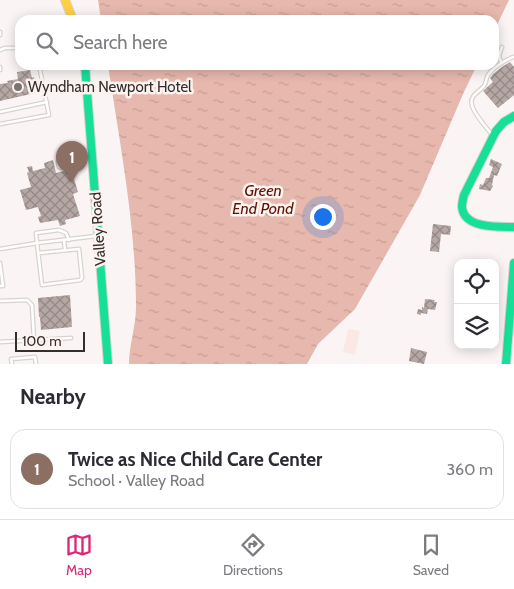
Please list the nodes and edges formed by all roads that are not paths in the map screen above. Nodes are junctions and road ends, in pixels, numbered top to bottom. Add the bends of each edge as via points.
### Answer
1 (65, 0) edge
2 (71, 15) edge
3 (502, 47) dead end
4 (15, 48) edge
5 (0, 50) edge
6 (514, 57) edge
7 (502, 63) junction
8 (499, 66) edge
9 (40, 70) edge
10 (85, 70) edge
11 (494, 70) edge
12 (47, 102) junction
13 (0, 112) edge
14 (514, 116) edge
15 (0, 124) edge
16 (493, 136) junction
17 (92, 151) junction
18 (71, 153) junction
19 (514, 227) edge
20 (98, 236) junction
21 (64, 240) junction
22 (68, 240) junction
23 (37, 243) junction
24 (0, 249) edge
25 (65, 250) junction
26 (38, 253) junction
27 (0, 263) edge
28 (514, 263) edge
29 (0, 286) edge
30 (0, 301) edge
31 (71, 338) dead end
32 (34, 340) junction
33 (0, 342) edge
34 (12, 364) edge
35 (36, 364) edge
36 (108, 364) edge
37 (506, 364) edge

1 - 2 main road
3 - 7 lane via 499,56
4 - 5 lane
6 - 7 lane
7 - 8 lane
9 - 12 lane
10 - 17 main road, Valley Road
11 - 16 lane via 485,85 476,92 471,105
12 - 13 lane
12 - 15 lane via 49,115
14 - 16 main road via 499,126
16 - 19 main road via 464,195 462,210 469,220 478,225
17 - 18 lane
17 - 20 main road, Valley Road
18 - 18 lane via 60,154 59,167 68,166
20 - 22 lane
20 - 36 main road, Valley Road
21 - 22 lane
21 - 23 lane
21 - 25 lane
22 - 23 lane via 66,233 60,230 36,234
23 - 24 lane
23 - 26 lane
25 - 26 lane
25 - 26 lane via 79,249 80,280 42,285
27 - 29 lane via 3,286
28 - 37 main road
30 - 32 lane via 27,300 32,305
31 - 32 lane
32 - 33 lane
34 - 35 lane via 11,359 35,357

